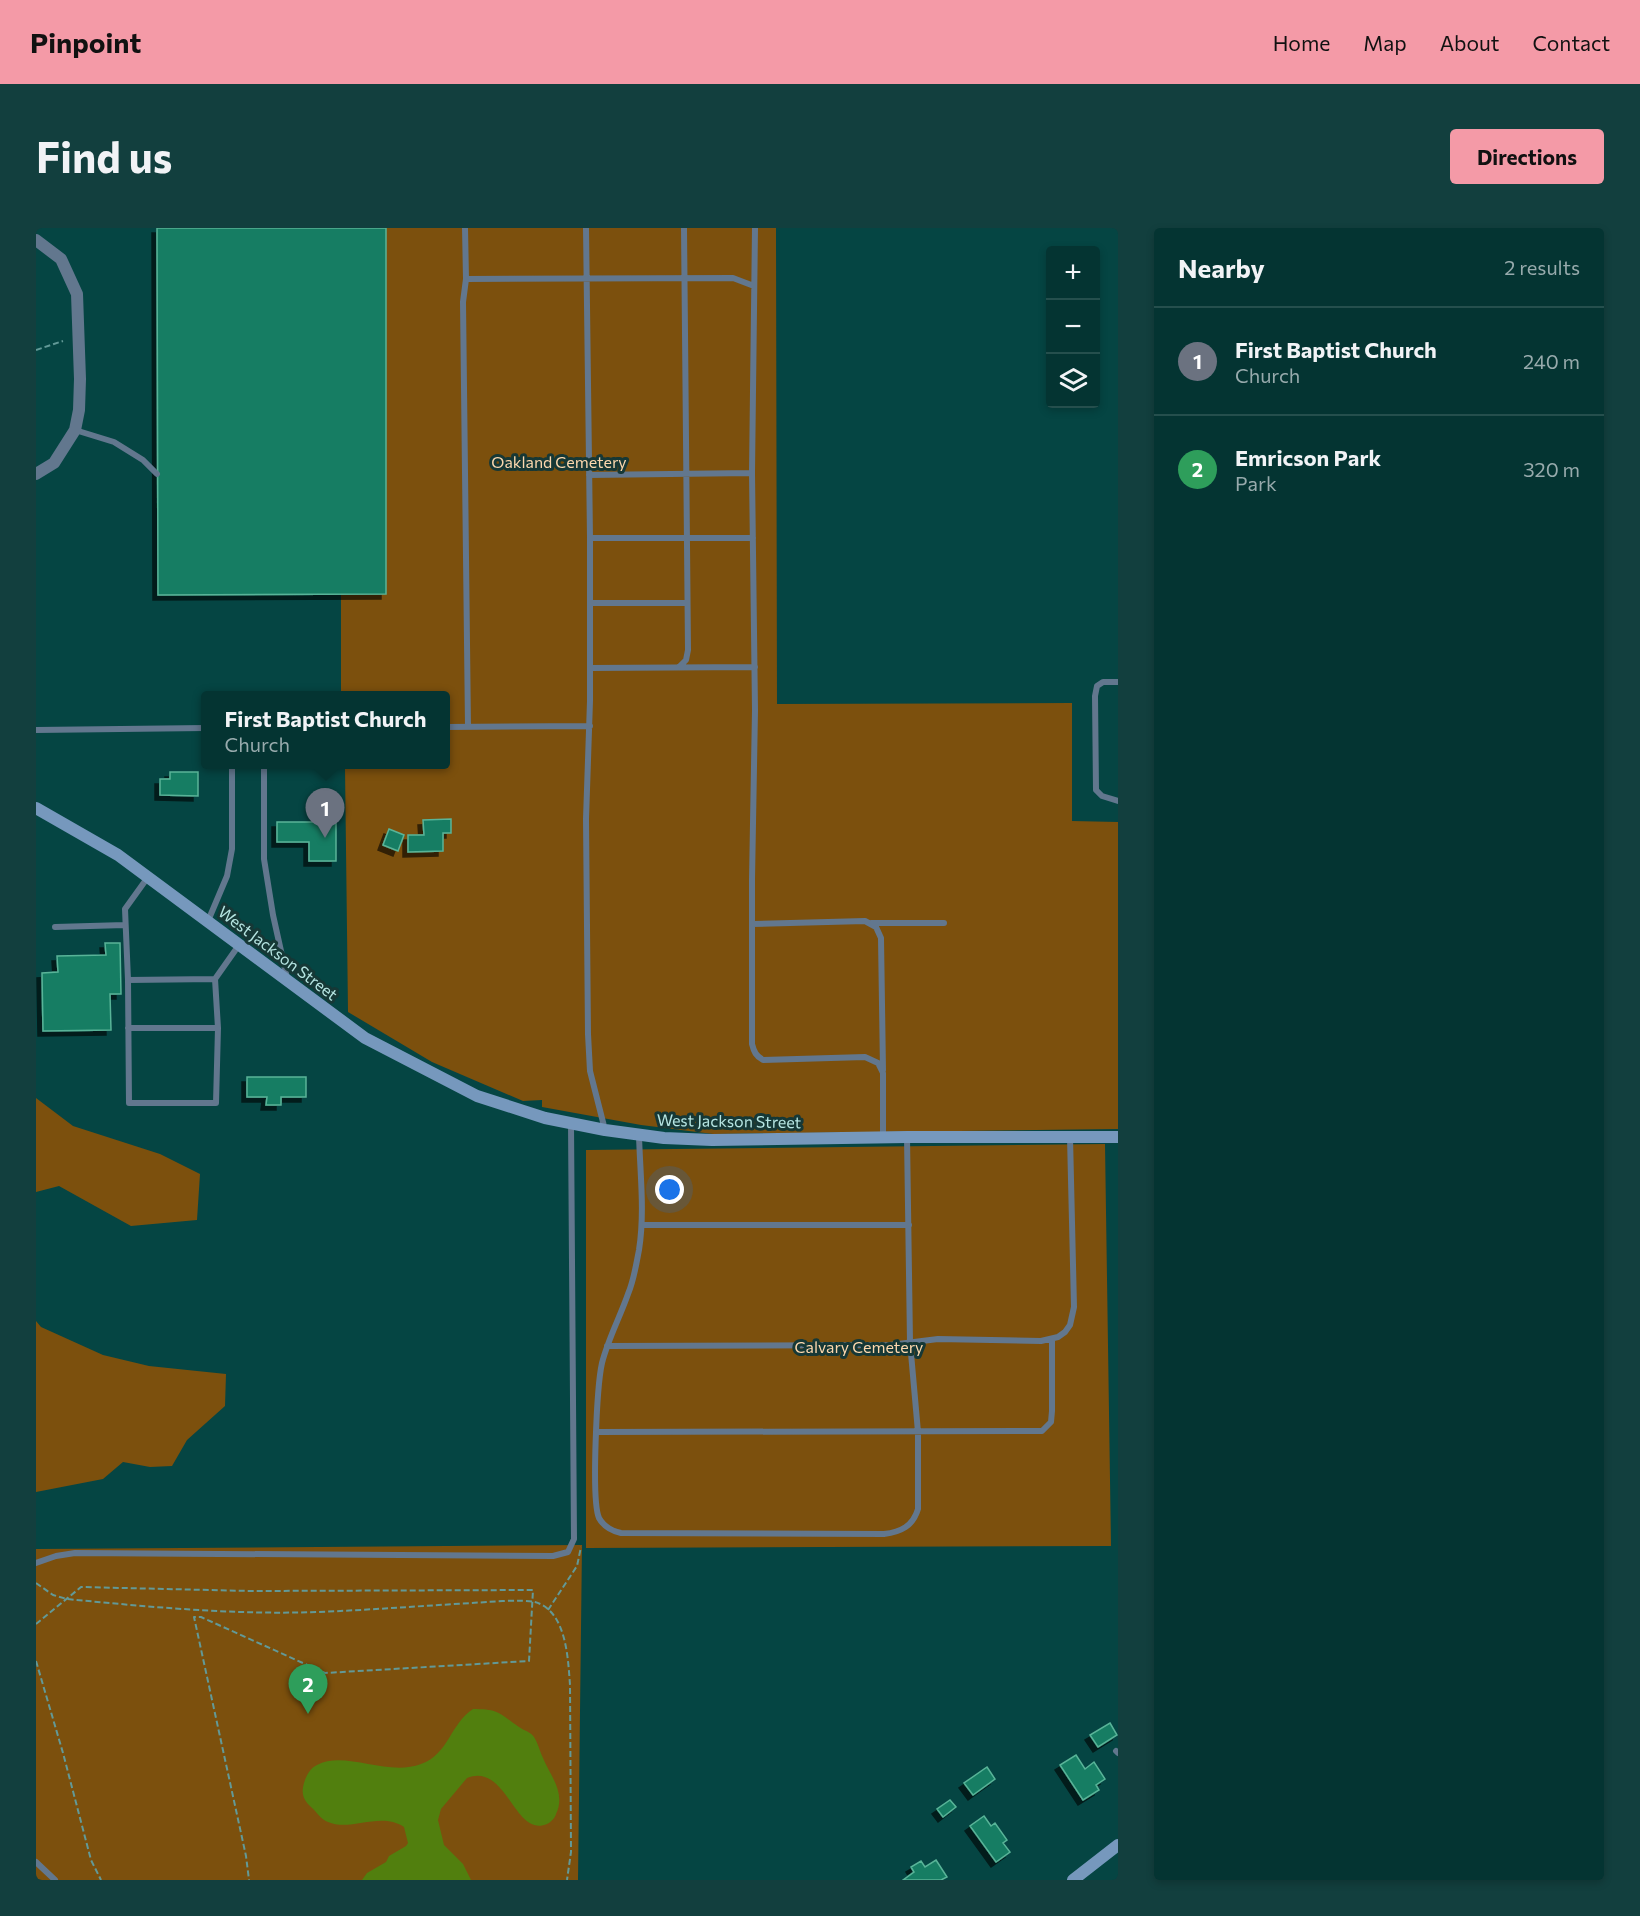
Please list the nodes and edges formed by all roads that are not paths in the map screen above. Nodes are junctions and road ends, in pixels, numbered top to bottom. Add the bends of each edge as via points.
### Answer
1 (465, 228) edge
2 (586, 228) edge
3 (684, 228) edge
4 (755, 228) edge
5 (36, 240) edge
6 (587, 278) junction
7 (685, 278) junction
8 (466, 279) junction
9 (754, 286) junction
10 (75, 430) junction
11 (752, 473) junction
12 (36, 474) edge
13 (157, 474) dead end
14 (685, 474) junction
15 (589, 475) junction
16 (590, 538) junction
17 (686, 538) junction
18 (753, 538) junction
19 (590, 603) junction
20 (687, 603) junction
21 (679, 667) junction
22 (755, 667) junction
23 (590, 668) junction
24 (1118, 682) edge
25 (590, 726) junction
26 (450, 727) edge
27 (468, 727) junction
28 (201, 728) edge
29 (36, 730) edge
30 (232, 769) edge
31 (264, 769) edge
32 (1118, 801) edge
33 (36, 808) edge
34 (148, 877) junction
35 (208, 921) junction
36 (871, 923) junction
37 (944, 923) dead end
38 (752, 924) junction
39 (125, 926) junction
40 (55, 927) dead end
41 (239, 945) junction
42 (215, 979) junction
43 (128, 980) junction
44 (287, 980) junction
45 (128, 1028) junction
46 (218, 1028) junction
47 (883, 1073) junction
48 (571, 1123) junction
49 (605, 1130) junction
50 (639, 1135) junction
51 (883, 1137) junction
52 (907, 1137) junction
53 (1070, 1137) junction
54 (1118, 1137) edge
55 (642, 1225) junction
56 (909, 1225) junction
57 (1052, 1339) junction
58 (910, 1342) junction
59 (607, 1346) junction
60 (597, 1432) junction
61 (918, 1432) junction
62 (36, 1563) edge
63 (1118, 1845) edge
64 (36, 1862) edge
65 (55, 1880) edge
66 (1073, 1880) edge

1 - 8 lane
2 - 6 lane
3 - 7 lane
4 - 9 lane
5 - 10 street via 61,259 77,294 80,379
6 - 7 lane
6 - 8 lane
6 - 15 lane
7 - 9 lane via 733,278
7 - 14 lane
8 - 27 lane
9 - 11 lane
10 - 12 street via 54,463
10 - 13 lane via 114,442
11 - 14 lane
11 - 18 lane
14 - 15 lane
14 - 17 lane
15 - 16 lane
16 - 17 lane
16 - 19 lane
17 - 18 lane
17 - 20 lane
18 - 22 lane
19 - 20 lane
19 - 23 lane
20 - 21 lane via 688,657
21 - 22 lane
21 - 23 lane
22 - 38 lane
23 - 25 lane
24 - 32 lane via 1103,681 1095,696 1096,790
25 - 27 lane
25 - 49 lane via 586,819 588,1034 590,1071
26 - 27 lane
28 - 29 lane
30 - 35 lane via 232,849 227,876
31 - 44 lane via 264,859
33 - 34 street, West Jackson Street
34 - 35 street, West Jackson Street
34 - 39 lane via 125,909
35 - 41 street, West Jackson Street
36 - 37 lane
36 - 38 lane
36 - 47 lane via 881,939
38 - 47 lane via 752,1035 758,1058 771,1061 866,1057 878,1063
39 - 40 lane
39 - 43 lane
41 - 42 lane
41 - 44 street, West Jackson Street
42 - 43 lane
42 - 46 lane
43 - 45 lane
44 - 48 street, West Jackson Street via 365,1038 423,1069 477,1096
45 - 46 lane
45 - 46 lane via 129,1103 216,1103
47 - 51 lane
48 - 49 street, West Jackson Street
48 - 62 lane via 574,1539 568,1552 553,1556 75,1553
49 - 50 street, West Jackson Street
50 - 51 street, West Jackson Street via 712,1140
50 - 55 lane
51 - 52 street, West Jackson Street
52 - 53 street, West Jackson Street
52 - 56 lane
53 - 54 street, West Jackson Street
53 - 57 lane via 1074,1307 1070,1325
55 - 56 lane
55 - 59 lane via 629,1292
56 - 58 lane
57 - 58 lane
57 - 61 lane via 1052,1411 1047,1427 1035,1432
58 - 59 lane via 878,1346
58 - 61 lane
59 - 60 lane via 598,1385
60 - 61 lane
60 - 61 lane via 598,1515 612,1531 884,1534 902,1530 916,1518
63 - 66 street
64 - 65 lane

